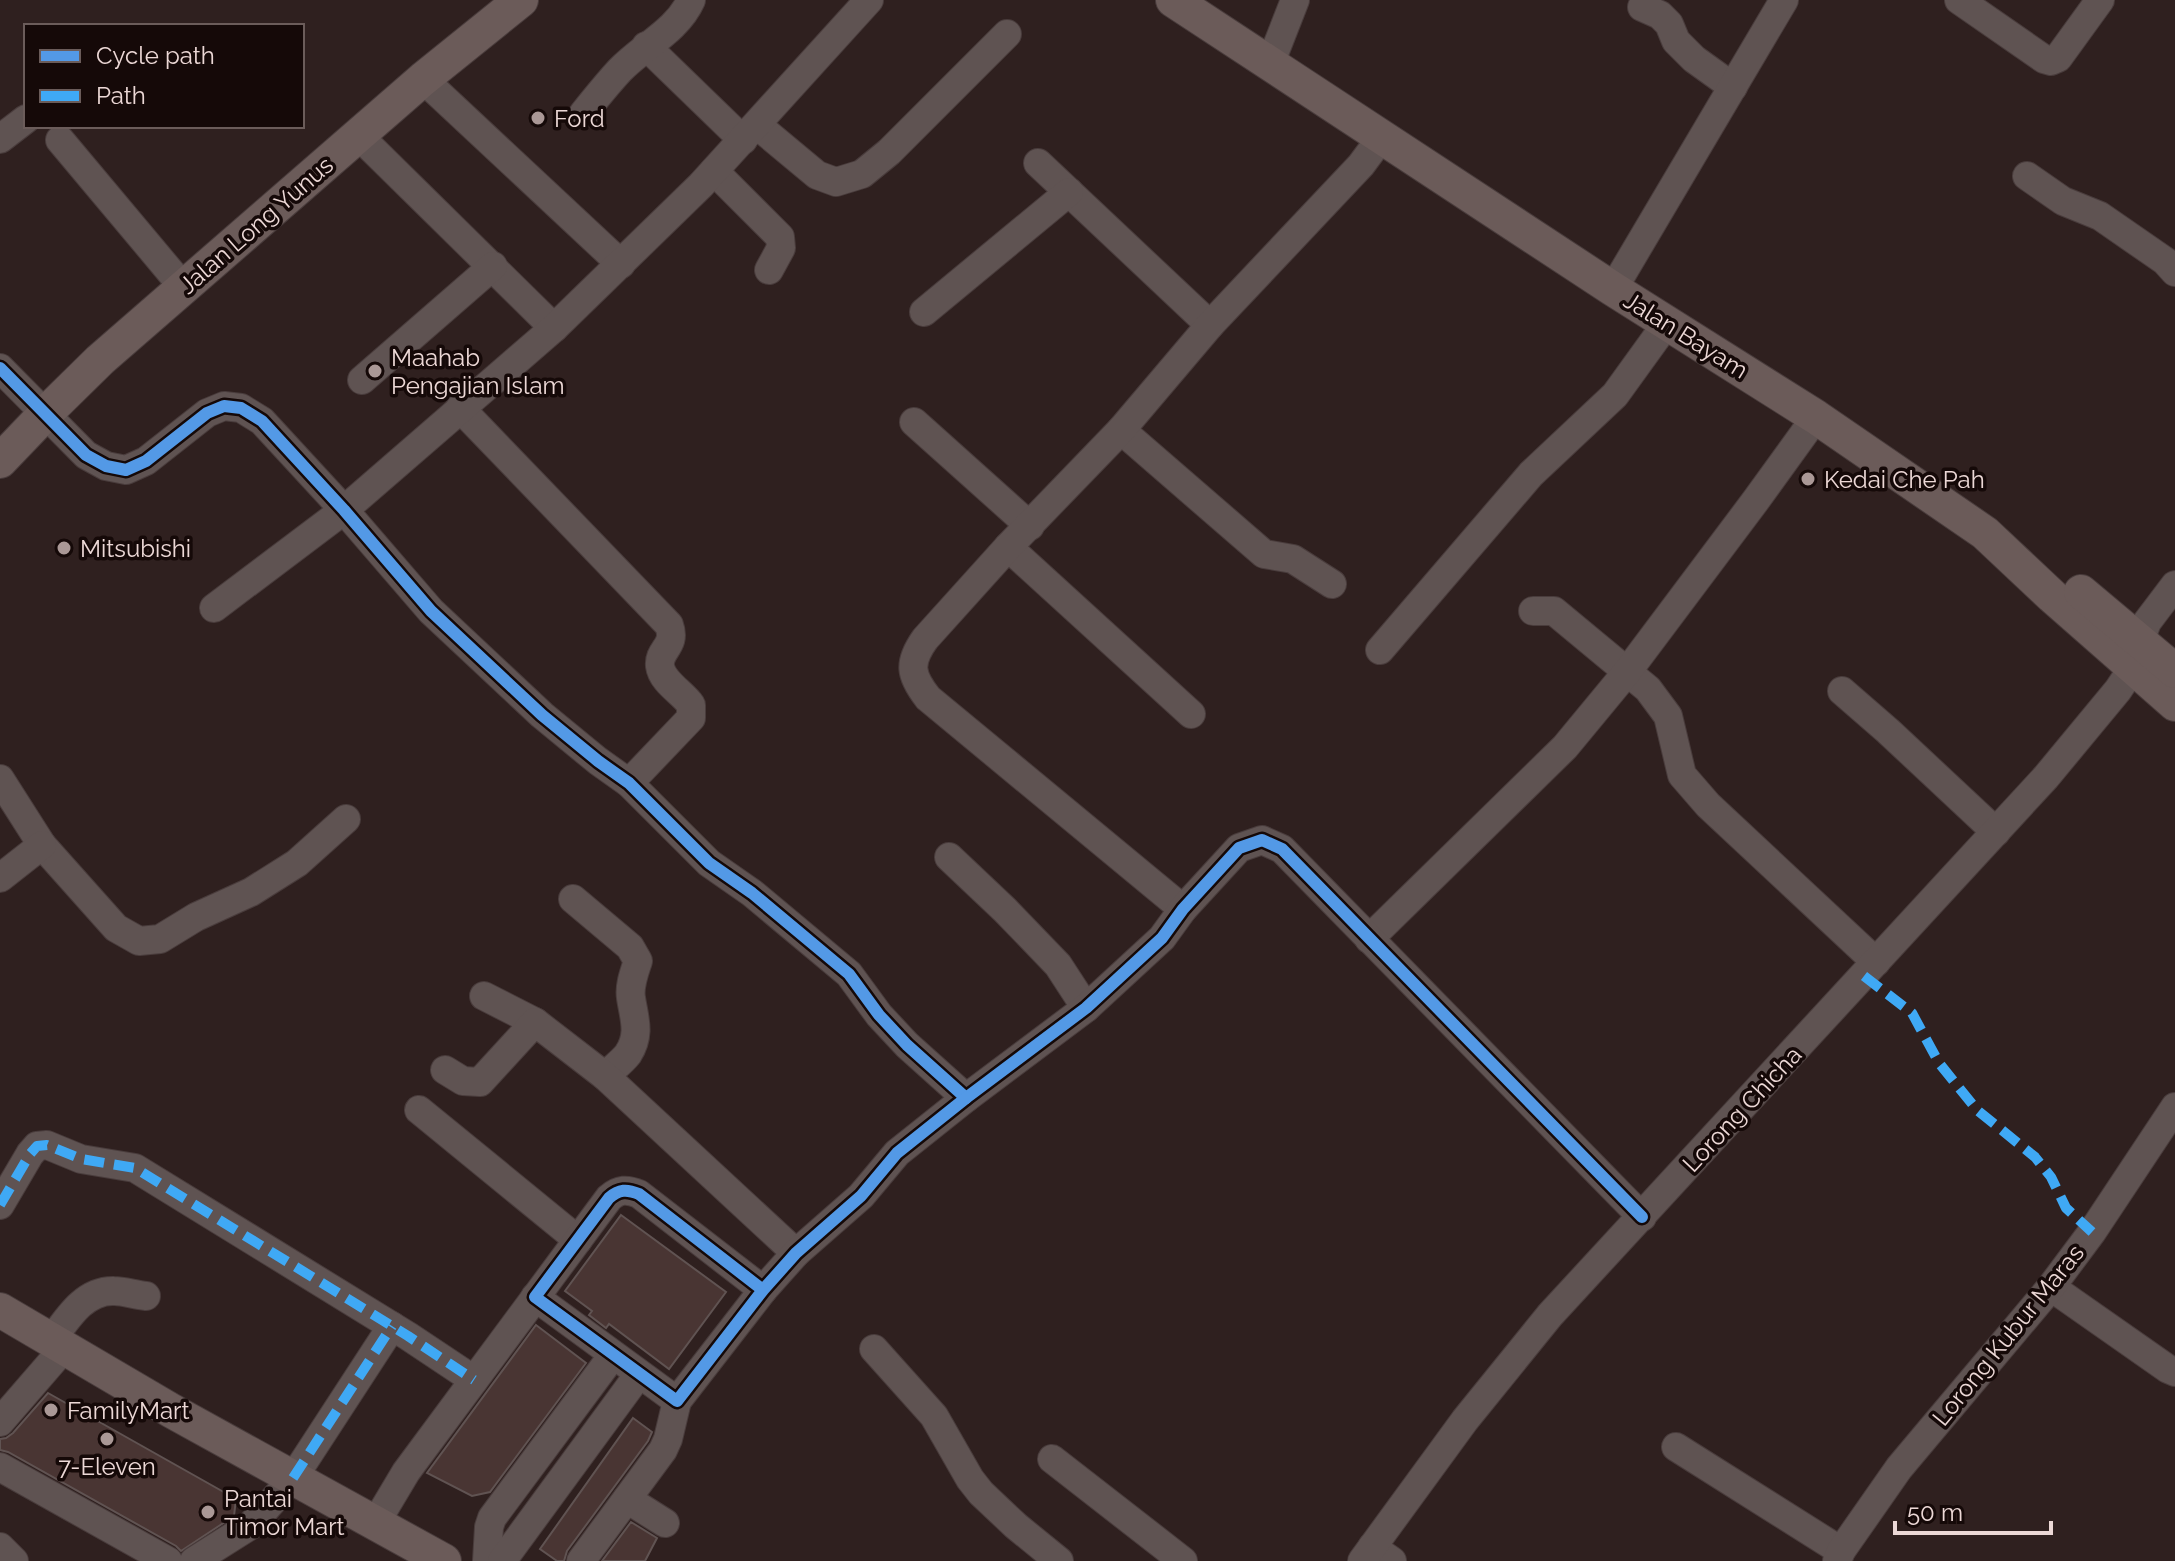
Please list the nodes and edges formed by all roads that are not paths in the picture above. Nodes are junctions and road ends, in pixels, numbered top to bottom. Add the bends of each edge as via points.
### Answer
1 (521, 0) edge
2 (691, 0) edge
3 (869, 0) edge
4 (1173, 0) edge
5 (1295, 0) edge
6 (1784, 0) edge
7 (1959, 0) edge
8 (2100, 0) edge
9 (1642, 7) dead end
10 (1007, 34) dead end
11 (646, 46) junction
12 (1270, 64) junction
13 (423, 79) junction
14 (1733, 87) junction
15 (583, 114) dead end
16 (24, 121) edge
17 (750, 132) junction
18 (359, 136) junction
19 (1381, 138) junction
20 (0, 139) edge
21 (60, 140) dead end
22 (1038, 163) dead end
23 (714, 171) junction
24 (2027, 176) dead end
25 (1069, 192) junction
26 (621, 264) junction
27 (493, 266) junction
28 (769, 270) dead end
29 (2175, 272) edge
30 (184, 288) junction
31 (1613, 289) junction
32 (924, 312) dead end
33 (1667, 323) junction
34 (1210, 325) junction
35 (554, 328) junction
36 (0, 368) edge
37 (362, 380) dead end
38 (460, 408) junction
39 (45, 414) junction
40 (1816, 417) junction
41 (914, 422) dead end
42 (1121, 430) junction
43 (0, 461) edge
44 (344, 510) junction
45 (1030, 526) junction
46 (1008, 547) junction
47 (1332, 584) dead end
48 (2175, 585) edge
49 (214, 608) dead end
50 (1533, 611) dead end
51 (1380, 650) dead end
52 (2135, 652) junction
53 (2175, 671) edge
54 (1627, 672) junction
55 (1842, 691) dead end
56 (2175, 704) edge
57 (1191, 714) dead end
58 (0, 779) edge
59 (629, 783) junction
60 (346, 819) dead end
61 (1996, 832) junction
62 (42, 845) junction
63 (949, 857) dead end
64 (0, 878) edge
65 (573, 899) dead end
66 (1183, 909) junction
67 (1369, 939) junction
68 (1876, 962) junction
69 (484, 996) dead end
70 (1086, 1008) junction
71 (535, 1022) junction
72 (445, 1070) dead end
73 (605, 1076) junction
74 (966, 1098) junction
75 (2175, 1107) edge
76 (419, 1110) dead end
77 (0, 1205) edge
78 (1642, 1217) junction
79 (578, 1240) junction
80 (796, 1253) junction
81 (2051, 1287) junction
82 (763, 1290) junction
83 (146, 1296) dead end
84 (535, 1297) junction
85 (0, 1310) edge
86 (392, 1326) junction
87 (58, 1345) junction
88 (874, 1349) dead end
89 (613, 1355) junction
90 (2175, 1372) edge
91 (639, 1374) junction
92 (474, 1380) junction
93 (677, 1401) junction
94 (0, 1422) edge
95 (1676, 1447) dead end
96 (1052, 1459) dead end
97 (0, 1467) edge
98 (293, 1478) junction
99 (627, 1499) junction
100 (665, 1523) dead end
101 (375, 1524) junction
102 (0, 1547) edge
103 (1375, 1556) edge
104 (1839, 1556) edge
105 (425, 1557) edge
106 (14, 1561) edge
107 (168, 1561) edge
108 (194, 1561) edge
109 (487, 1561) edge
110 (502, 1561) edge
111 (581, 1561) edge
112 (1059, 1561) edge
113 (1183, 1561) edge

1 - 13 main road, Jalan Long Yunus
2 - 11 street via 673,27
3 - 17 street
4 - 12 main road, Jalan Bayam
5 - 12 street
6 - 14 street
7 - 8 street via 2051,61
9 - 14 street via 1660,15 1694,59
10 - 17 street via 862,174 836,182 817,175
11 - 15 street
11 - 17 street
12 - 19 main road, Jalan Bayam
13 - 18 main road, Jalan Long Yunus
13 - 26 street
14 - 31 street
16 - 20 street
17 - 23 street
18 - 27 street
18 - 30 main road, Jalan Long Yunus
19 - 31 main road, Jalan Bayam
19 - 34 street
21 - 30 street
22 - 25 street
23 - 26 street
23 - 28 street via 780,237 781,248
24 - 29 street via 2063,201 2100,216
25 - 32 street
25 - 34 street
26 - 35 street
27 - 35 street
27 - 37 street
30 - 39 main road, Jalan Long Yunus
31 - 33 main road, Jalan Bayam
33 - 40 main road, Jalan Bayam
33 - 51 street via 1615,395 1531,474
34 - 42 street
35 - 38 street
36 - 39 street
38 - 44 street
38 - 59 street via 669,625 670,646 660,667 691,705 691,718
39 - 43 main road, Jalan Long Yunus
39 - 44 street via 86,455 126,470 146,461 207,413 224,406 241,408 262,421
40 - 52 main road, Jalan Bayam via 1985,533 2058,574
40 - 54 street
41 - 45 street
42 - 45 street
42 - 47 street via 1264,554 1293,559
44 - 49 street
44 - 59 street via 431,611 542,715
45 - 46 street
46 - 57 street
46 - 66 street via 914,654 912,670 918,685
48 - 52 street, Lorong Chicha via 2147,622
50 - 54 street via 1554,611
52 - 53 main road
52 - 56 main road
52 - 61 street, Lorong Chicha via 2118,690
54 - 67 street via 1565,747
54 - 68 street via 1668,716 1682,775
55 - 61 street
58 - 62 street
59 - 74 street via 709,863 849,974 907,1045
60 - 62 street via 297,863 251,892 160,939 139,941 116,928
61 - 68 street, Lorong Chicha
62 - 64 street
63 - 70 street via 1058,965
65 - 73 street via 630,947 638,961 631,996 636,1032 628,1053
66 - 67 street via 1239,848 1262,840 1282,849
66 - 70 street via 1162,938
67 - 78 street
68 - 78 street, Lorong Chicha
69 - 71 street
70 - 74 street
71 - 72 street via 480,1082 463,1081
71 - 73 street
73 - 80 street
74 - 80 street via 897,1153 861,1196
75 - 81 street, Lorong Kubur Maras
76 - 79 street
77 - 86 street via 37,1146 135,1168
78 - 103 street, Lorong Chicha via 1540,1327 1465,1420
79 - 82 street via 609,1198 632,1191
79 - 84 street
80 - 82 street
81 - 90 street
81 - 104 street, Lorong Kubur Maras via 1899,1468
82 - 93 street
83 - 87 street via 112,1290 94,1295 79,1305
84 - 89 street
84 - 92 street
85 - 87 main road
86 - 92 street
86 - 98 street
87 - 94 street
87 - 98 main road
88 - 112 street via 934,1416 981,1493
89 - 91 street
89 - 109 street via 492,1518
91 - 93 street
91 - 110 street
92 - 101 street
93 - 99 street via 663,1450
95 - 104 street
96 - 113 street
97 - 107 street
98 - 101 main road
98 - 108 street via 251,1525
99 - 100 street
99 - 111 street
101 - 105 main road
102 - 106 street

